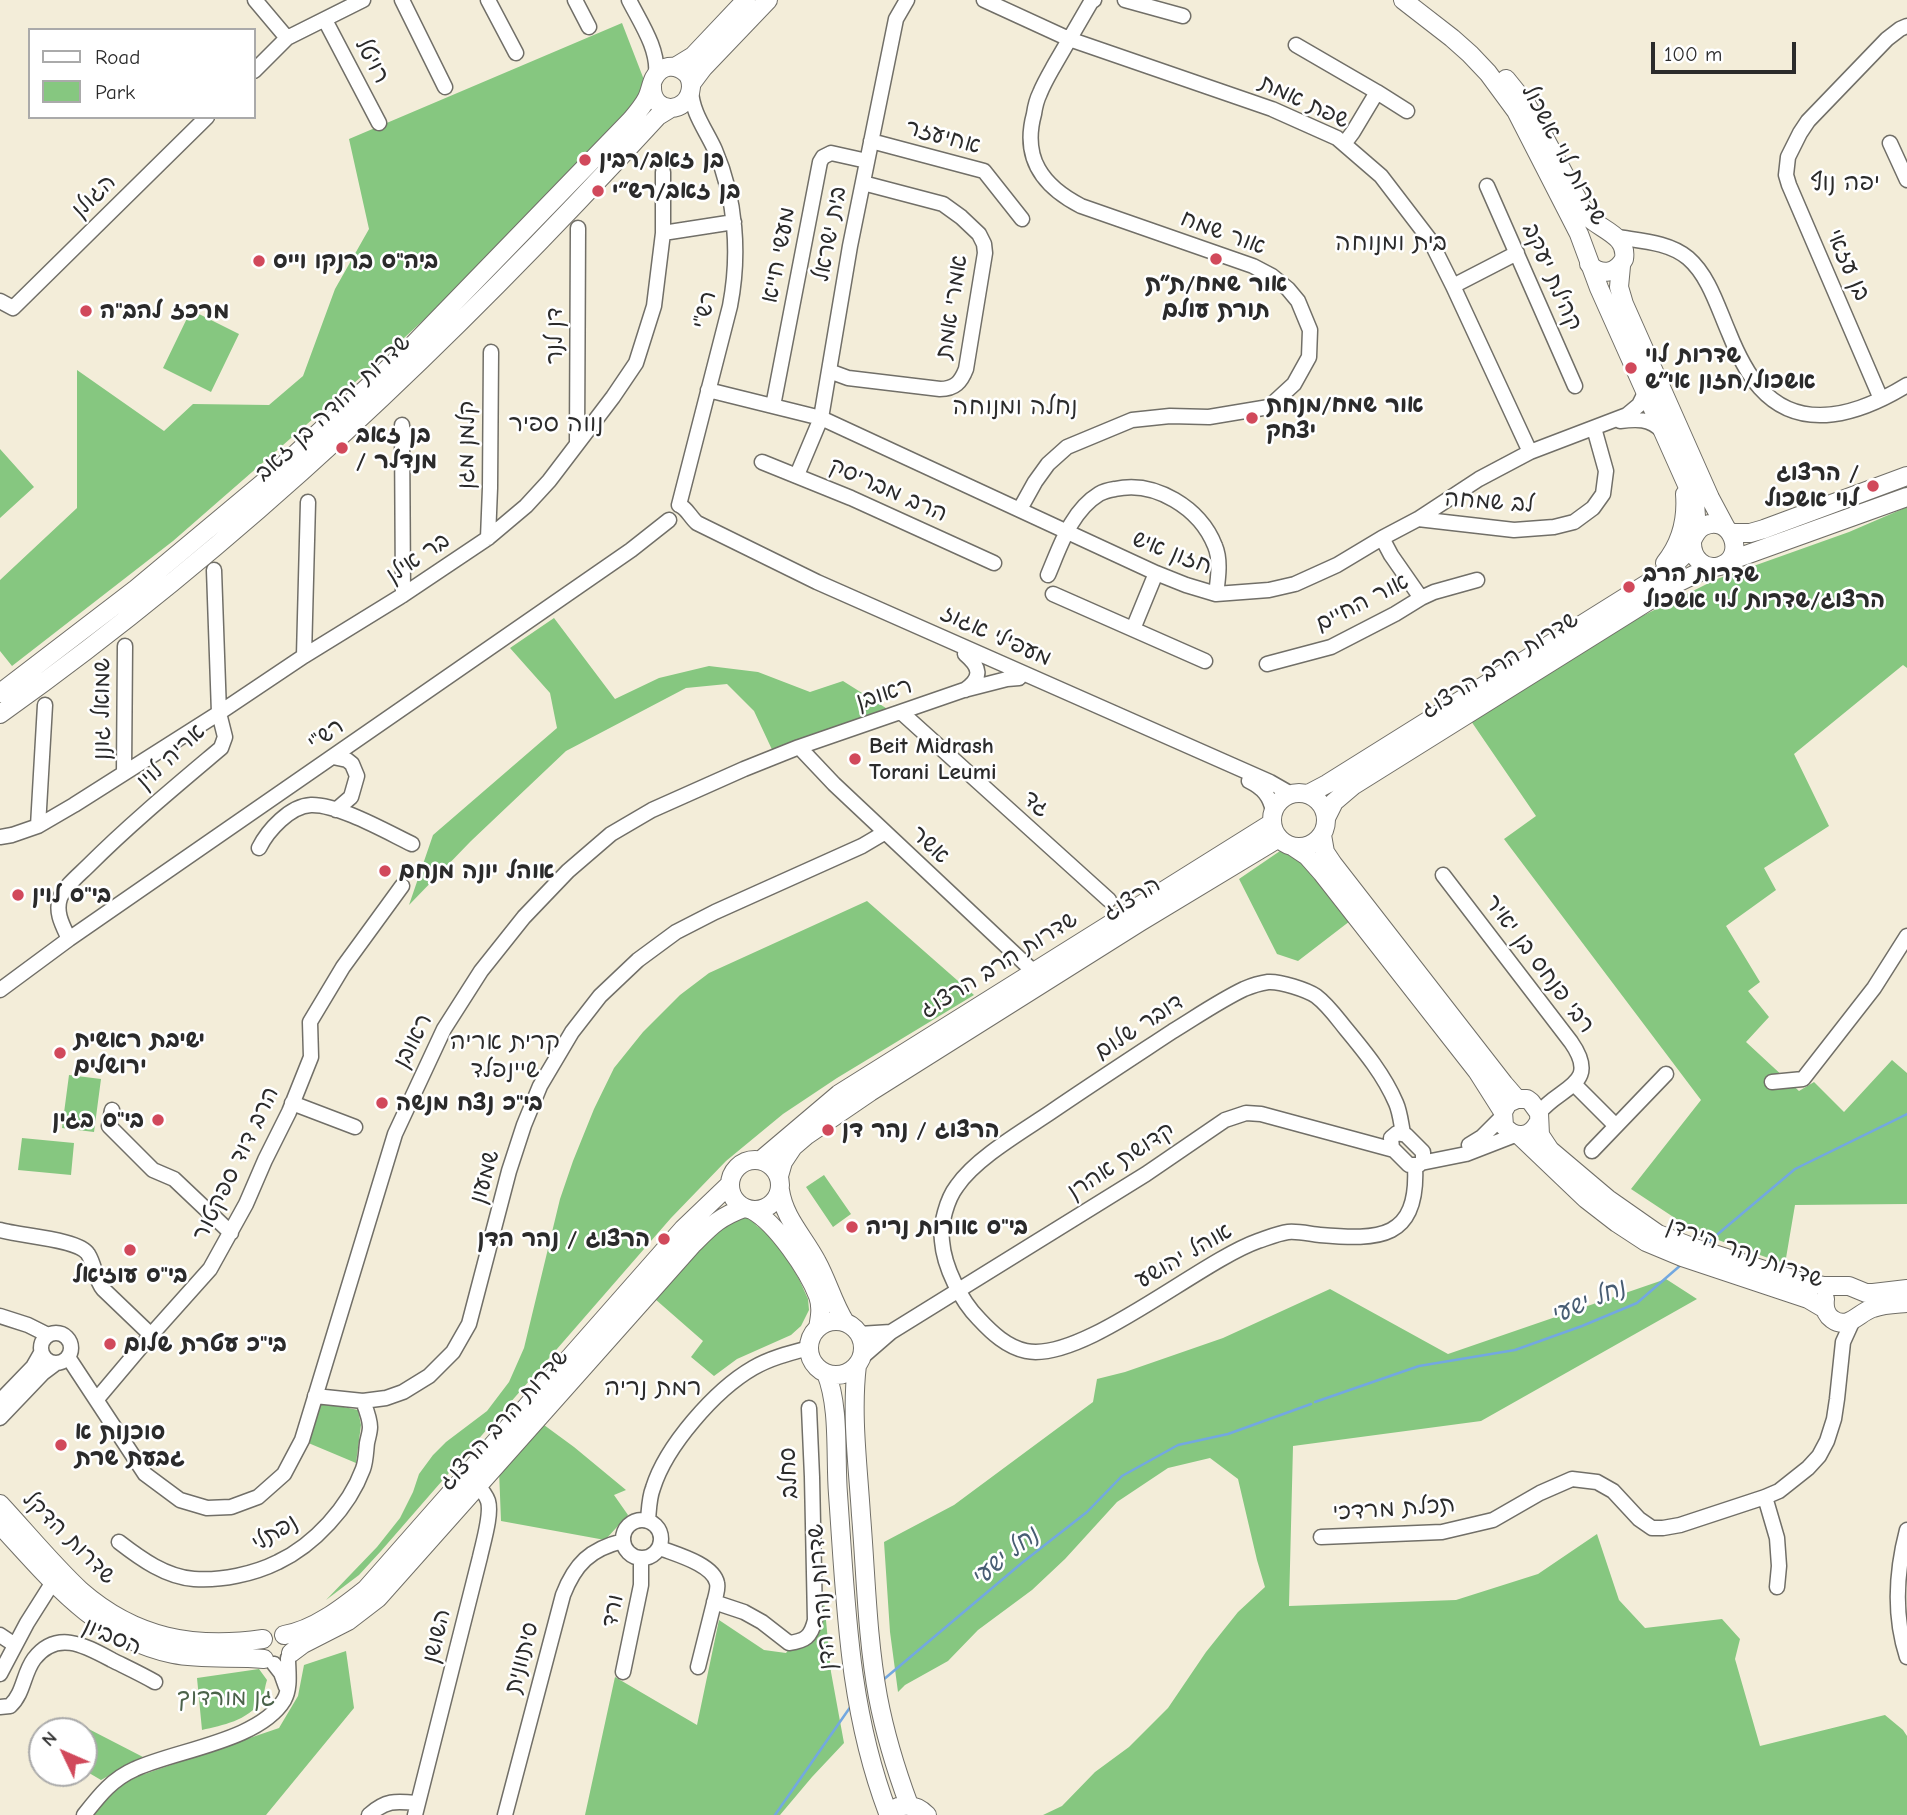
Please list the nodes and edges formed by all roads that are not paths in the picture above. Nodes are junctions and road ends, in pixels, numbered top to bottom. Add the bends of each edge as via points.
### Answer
1 (255, 0) edge
2 (363, 0) edge
3 (402, 0) edge
4 (488, 0) edge
5 (575, 0) edge
6 (629, 0) edge
7 (746, 0) edge
8 (768, 0) edge
9 (907, 0) edge
10 (984, 0) edge
11 (1094, 0) edge
12 (1125, 0) edge
13 (1403, 0) edge
14 (1422, 0) edge
15 (1184, 16) dead end
16 (325, 20) junction
17 (1907, 26) edge
18 (589, 27) dead end
19 (287, 38) junction
20 (1069, 39) junction
21 (1296, 45) dead end
22 (516, 53) dead end
23 (256, 69) edge
24 (663, 74) junction
25 (445, 87) dead end
26 (691, 87) junction
27 (1377, 92) junction
28 (672, 108) junction
29 (1407, 111) dead end
30 (205, 119) edge
31 (379, 123) dead end
32 (703, 127) junction
33 (871, 141) junction
34 (1890, 143) dead end
35 (1344, 144) junction
36 (867, 160) junction
37 (663, 172) dead end
38 (1907, 180) edge
39 (863, 183) junction
40 (1488, 186) dead end
41 (1022, 219) dead end
42 (734, 222) junction
43 (578, 228) dead end
44 (663, 233) junction
45 (1614, 236) junction
46 (1659, 245) junction
47 (1517, 253) junction
48 (1588, 257) junction
49 (1622, 262) junction
50 (1453, 286) junction
51 (6, 304) edge
52 (491, 352) dead end
53 (829, 371) junction
54 (1907, 384) edge
55 (1575, 386) dead end
56 (708, 390) junction
57 (1646, 393) junction
58 (1881, 399) junction
59 (773, 406) junction
60 (821, 418) junction
61 (1611, 422) junction
62 (402, 425) dead end
63 (1594, 428) junction
64 (1662, 431) junction
65 (577, 444) junction
66 (1530, 452) junction
67 (762, 462) dead end
68 (1680, 470) junction
69 (797, 475) junction
70 (1907, 476) edge
71 (1907, 496) edge
72 (307, 502) dead end
73 (1020, 509) junction
74 (679, 515) junction
75 (1418, 519) junction
76 (1729, 530) junction
77 (1067, 533) junction
78 (1694, 537) junction
79 (488, 538) junction
80 (1382, 538) junction
81 (1729, 561) junction
82 (994, 563) dead end
83 (1710, 567) junction
84 (214, 570) dead end
85 (1156, 573) junction
86 (1048, 575) dead end
87 (1478, 580) dead end
88 (1647, 584) junction
89 (1054, 594) dead end
90 (1216, 594) junction
91 (403, 595) junction
92 (1421, 598) junction
93 (1133, 629) junction
94 (125, 646) dead end
95 (965, 654) junction
96 (304, 656) junction
97 (1205, 661) dead end
98 (1267, 664) dead end
99 (1019, 678) junction
100 (964, 690) junction
101 (0, 693) edge
102 (46, 705) dead end
103 (219, 713) junction
104 (902, 713) junction
105 (0, 714) edge
106 (799, 747) junction
107 (333, 757) junction
108 (124, 773) junction
109 (1300, 794) junction
110 (336, 810) junction
111 (38, 826) junction
112 (1324, 826) junction
113 (1279, 830) junction
114 (884, 833) junction
115 (0, 836) edge
116 (412, 844) dead end
117 (259, 848) dead end
118 (1443, 876) dead end
119 (402, 886) dead end
120 (1109, 900) dead end
121 (1907, 936) edge
122 (69, 939) junction
123 (1034, 972) junction
124 (2, 989) edge
125 (1667, 1073) dead end
126 (1772, 1082) dead end
127 (1574, 1084) junction
128 (292, 1103) junction
129 (1532, 1109) junction
130 (112, 1110) dead end
131 (1502, 1114) junction
132 (1616, 1126) junction
133 (355, 1127) dead end
134 (1403, 1133) junction
135 (1518, 1135) junction
136 (1394, 1150) junction
137 (1592, 1151) dead end
138 (761, 1160) junction
139 (1419, 1160) junction
140 (779, 1183) junction
141 (729, 1185) junction
142 (748, 1209) junction
143 (0, 1230) edge
144 (231, 1233) junction
145 (1652, 1238) junction
146 (1846, 1288) junction
147 (1907, 1289) edge
148 (957, 1291) junction
149 (1907, 1303) edge
150 (1829, 1315) junction
151 (0, 1316) edge
152 (1855, 1318) junction
153 (845, 1322) junction
154 (818, 1328) junction
155 (891, 1332) junction
156 (859, 1334) junction
157 (48, 1335) junction
158 (150, 1335) junction
159 (809, 1348) junction
160 (41, 1353) junction
161 (62, 1360) junction
162 (859, 1362) junction
163 (1840, 1363) junction
164 (826, 1373) junction
165 (315, 1396) junction
166 (97, 1399) junction
167 (0, 1401) edge
168 (363, 1401) junction
169 (809, 1408) dead end
170 (0, 1418) edge
171 (472, 1480) junction
172 (1765, 1497) junction
173 (0, 1504) edge
174 (648, 1520) junction
175 (0, 1525) edge
176 (1907, 1530) edge
177 (1321, 1537) dead end
178 (623, 1541) junction
179 (119, 1542) dead end
180 (660, 1548) junction
181 (641, 1558) junction
182 (57, 1576) junction
183 (1777, 1587) dead end
184 (715, 1602) junction
185 (0, 1635) edge
186 (284, 1635) junction
187 (263, 1639) junction
188 (15, 1645) junction
189 (1907, 1657) edge
190 (279, 1658) junction
191 (698, 1667) dead end
192 (623, 1672) dead end
193 (0, 1674) edge
194 (155, 1682) dead end
195 (0, 1707) edge
196 (909, 1805) junction
197 (416, 1809) edge
198 (888, 1814) edge
199 (84, 1815) edge
200 (369, 1815) edge
201 (505, 1815) edge
202 (927, 1815) edge

1 - 19 street
2 - 16 street
3 - 25 street
4 - 22 street
5 - 18 street
6 - 24 street via 659,54
7 - 24 main road, שדרות יהודה בן זאב via 693,56
8 - 26 main road via 703,68
9 - 33 street, בית ישראל via 896,19
10 - 20 street, שפת אמת
11 - 20 street, אור שמח
12 - 15 street
13 - 48 main road, שדרות לוי אשכול via 1452,38 1501,90
14 - 45 main road, שדרות לוי אשכול via 1478,47 1510,83 1527,105 1586,215
16 - 19 street
16 - 31 street, רויטל
17 - 58 street, בן עזאי via 1887,39 1808,121 1793,144 1787,166 1788,185
19 - 23 street
20 - 35 street, שפת אמת via 1272,109
20 - 73 street, אור שמח via 1038,95 1032,118 1030,151 1043,177 1064,197 1081,205 1272,276 1304,313 1310,330 1309,357 1294,384 1269,407 1209,417 1132,420 1067,447 1048,464
21 - 27 street
24 - 26 main road via 686,73
24 - 28 main road via 652,95 660,105
24 - 101 main road, שדרות יהודה בן זאב via 631,120 379,378 191,545
26 - 28 main road via 687,100
26 - 32 street, רש"י via 693,107
27 - 29 street
27 - 35 street
28 - 32 street
28 - 105 main road, שדרות יהודה בן זאב via 657,116 422,360 286,486 147,602
30 - 51 street, הגולן
32 - 42 street, רש"י via 722,168
33 - 36 street, בית ישראל
33 - 41 street, אחיעזר via 984,171
34 - 38 street
35 - 50 street, שפת אמת via 1381,176 1430,240
36 - 39 street, בית ישראל
36 - 59 street, מעשי חייא via 831,153 820,162
37 - 44 street, בר אילן
39 - 53 street, בית ישראל
39 - 53 street, אמרי אמת via 943,204 979,234 985,253 966,369 954,386 940,389 848,378
40 - 47 street, קהילת יעקב
42 - 44 street
42 - 56 street, רש"י via 735,281
43 - 65 street, דן לנר
44 - 65 street, בר אילן via 654,306 636,363
45 - 46 street
45 - 48 main road via 1600,234 1591,240
45 - 49 main road via 1625,249
46 - 49 street via 1637,248
46 - 58 street via 1691,260 1713,296 1744,366 1773,400 1795,411 1825,416
47 - 50 street
47 - 55 street, קהילת יעקב
48 - 49 main road via 1604,272
48 - 57 main road, שדרות לוי אשכול
49 - 76 main road via 1620,295 1710,498
50 - 66 street, שפת אמת
52 - 79 street, קלמן מגן
53 - 60 street, בית ישראל
54 - 58 street
56 - 59 street, חזון איש
56 - 74 street, רש"י
57 - 61 street, חזון איש via 1633,411
57 - 64 main road, שדרות לוי אשכול
59 - 60 street, חזון איש
60 - 69 street, בית ישראל
60 - 73 street, חזון איש
61 - 63 street, חזון איש
61 - 64 street, חזון איש via 1643,420
62 - 91 street
63 - 66 street, חזון איש
63 - 75 street, לב שמחה via 1606,471 1603,494 1574,522 1514,530
64 - 68 main road, שדרות לוי אשכול
65 - 79 street, בר אילן via 527,506
66 - 75 street, חזון איש
67 - 69 street, הרב מבריסק
68 - 78 main road, שדרות לוי אשכול via 1695,503
68 - 88 main road via 1684,524 1675,548
69 - 82 street, הרב מבריסק
70 - 76 main road via 1750,533
71 - 81 main road
72 - 96 street
73 - 77 street, חזון איש
74 - 95 street, מעפילי אגוז via 815,588
74 - 107 street, רש"י
74 - 109 street, מעפילי אגוז via 817,582
75 - 80 street, חזון איש
76 - 78 main road via 1708,524
76 - 81 main road via 1735,547
77 - 85 street, חזון איש
77 - 86 street
77 - 90 street via 1079,512 1102,492 1124,487 1167,495 1185,506 1216,546
78 - 83 main road via 1694,556
78 - 88 main road, שדרות הרב הרצוג via 1686,553
79 - 91 street, בר אילן
80 - 90 street, חזון איש via 1295,584
80 - 92 street
81 - 83 main road
83 - 112 main road, שדרות הרב הרצוג via 1677,583 1354,785 1334,802
84 - 103 street, אריה לוין
85 - 90 street, חזון איש
85 - 93 street
87 - 92 street, אור החיים
88 - 109 main road, שדרות הרב הרצוג via 1327,784
89 - 93 street
91 - 96 street, בר אילן
92 - 98 street, אור החיים via 1331,648
93 - 97 street
94 - 108 street, שמואל גונן
95 - 99 street, מעפילי אגוז
95 - 100 street via 978,675
96 - 103 street, בר אילן
99 - 100 street, ראובן
99 - 113 street, מעפילי אגוז via 1257,785 1267,794
100 - 104 street, ראובן
102 - 111 street
103 - 108 street, בר אילן
103 - 122 street, אריה לוין via 225,737 221,748 138,818 60,897 58,911
104 - 106 street, ראובן
104 - 120 street, גד
106 - 114 street, אשר
106 - 165 street, ראובן via 652,810 611,834 524,917 481,971 444,1029 394,1133
107 - 110 street via 352,764 356,776 351,797
107 - 122 street, רש"י
108 - 111 street, בר אילן
109 - 112 main road via 1321,803
109 - 113 main road via 1280,800
110 - 116 street
110 - 117 street via 310,805 292,812 273,827
111 - 115 street, בר אילן
112 - 113 main road via 1309,845
112 - 129 main road, שדרות נהר הירדן via 1325,852 1333,864 1504,1084
113 - 123 main road, שדרות הרב הרצוג
113 - 131 main road via 1322,873 1477,1071
113 - 140 main road, הרצוג via 807,1135 783,1162
114 - 123 street, אשר
114 - 168 street, שמעון via 676,932 600,996 540,1086 509,1171 469,1324 453,1352 429,1376 403,1392
118 - 127 street, רבי פנחס בן יאיר via 1576,1048 1583,1070
119 - 128 street, הרב דוד ספקטור via 310,1022 311,1057
121 - 126 street via 1874,988 1803,1079
122 - 124 street, רש"י
123 - 138 main road, שדרות הרב הרצוג via 839,1094
125 - 132 street
127 - 129 street
127 - 132 street
128 - 133 street
128 - 144 street, הרב דוד ספקטור
129 - 131 main road via 1508,1103
129 - 135 main road via 1531,1132
129 - 145 main road, שדרות נהר הירדן via 1540,1135 1558,1158
130 - 144 street via 109,1126 153,1170 174,1179
131 - 135 main road via 1504,1126
131 - 139 street via 1482,1138
132 - 137 street
134 - 136 street via 1391,1138
134 - 139 street
134 - 148 street, דובר שלום via 1397,1105 1377,1069 1329,1008 1314,995 1283,984 1247,987 1118,1066 970,1171 956,1186 943,1223 942,1241
135 - 139 street via 1466,1154
135 - 145 main road, שדרות נהר הירדן via 1617,1223
136 - 139 street via 1409,1165
136 - 148 street, קדושת אהרן via 1246,1113 1225,1120
138 - 140 main road via 775,1169
138 - 141 main road via 739,1164
139 - 148 street, אוהל יהושע via 1413,1204 1407,1216 1382,1235 1287,1232 1255,1242 1061,1348 1025,1351 1004,1342
140 - 142 main road via 777,1199 767,1207
140 - 153 main road via 782,1205 817,1262
141 - 142 main road via 733,1198
141 - 171 main road, שדרות הרב הרצוג via 683,1228
142 - 154 main road via 774,1226 809,1279 821,1311
142 - 171 main road, שדרות הרב הרצוג via 715,1222
143 - 158 street via 79,1246 88,1253 103,1289
144 - 158 street, הרב דוד ספקטור via 210,1269
145 - 146 main road, שדרות נהר הירדן via 1807,1283
145 - 150 main road, שדרות נהר הירדן via 1682,1257 1808,1299
146 - 147 main road, שדרות נהר הירדן via 1873,1293
146 - 150 main road via 1828,1293 1824,1303
146 - 152 main road via 1858,1293 1862,1305
148 - 155 street, קדושת אהרן
149 - 152 main road via 1873,1308
150 - 152 main road via 1843,1323
150 - 163 street
151 - 157 street
152 - 163 street via 1843,1342
153 - 154 main road via 833,1321
153 - 156 main road
154 - 159 main road
155 - 156 street, קדושת אהרן
155 - 162 street, קדושת אהרן
156 - 162 main road via 863,1341
157 - 160 street
157 - 161 street via 69,1330 71,1348
158 - 166 street, הרב דוד ספקטור
159 - 164 main road via 814,1363
159 - 174 street via 754,1367 711,1403 662,1466 652,1490
160 - 161 street via 46,1361
160 - 167 street
161 - 166 street, ראובן
161 - 170 street
162 - 164 main road via 846,1373
162 - 196 main road, שדרות נהר הדן via 855,1385 858,1468 870,1641 884,1725
163 - 172 street via 1834,1419 1819,1456 1794,1481
164 - 198 main road, שדרות נהר הדן via 834,1402 856,1700
165 - 166 street, ראובן via 302,1440 284,1474 258,1497 231,1507 208,1508 180,1500 145,1474
165 - 168 street, שמעון
168 - 179 street, נפתלי via 370,1426 363,1468 351,1493 310,1541 279,1562 224,1577 194,1579 165,1572
169 - 184 street, סחלב via 813,1630 801,1642 789,1643 744,1612
171 - 186 main road, שדרות הרב הרצוג via 366,1589 305,1629
171 - 190 main road, שדרות הרב הרצוג via 378,1598 348,1621
171 - 197 street, השושן via 489,1506 481,1557
172 - 177 street, תכלת מרדכי via 1680,1525 1652,1528 1613,1490 1597,1482 1572,1479 1493,1520 1442,1532
172 - 183 street via 1777,1538
173 - 182 main road, שדרות הדקל
174 - 178 street via 628,1525
174 - 180 street via 660,1530
175 - 182 main road, שדרות הדקל
176 - 189 street via 1897,1588
178 - 181 street via 630,1555
178 - 201 street, סיתוונית via 595,1550 570,1577
180 - 181 street
180 - 184 street via 711,1573 717,1582
181 - 192 street, ורד via 641,1585
182 - 187 main road, שדרות הדקל via 115,1615 176,1640 220,1643
182 - 188 street
182 - 190 main road, שדרות הדקל via 72,1602 108,1628 153,1648 192,1657
184 - 191 street
185 - 188 street
186 - 187 main road via 275,1633
186 - 190 main road via 290,1643
187 - 190 main road via 260,1650
188 - 193 street
190 - 199 street via 287,1690 265,1720 134,1769 107,1786
194 - 195 street, הסביון via 82,1644 56,1643 34,1660 15,1701
196 - 198 main road
196 - 202 main road
197 - 200 street via 387,1802

